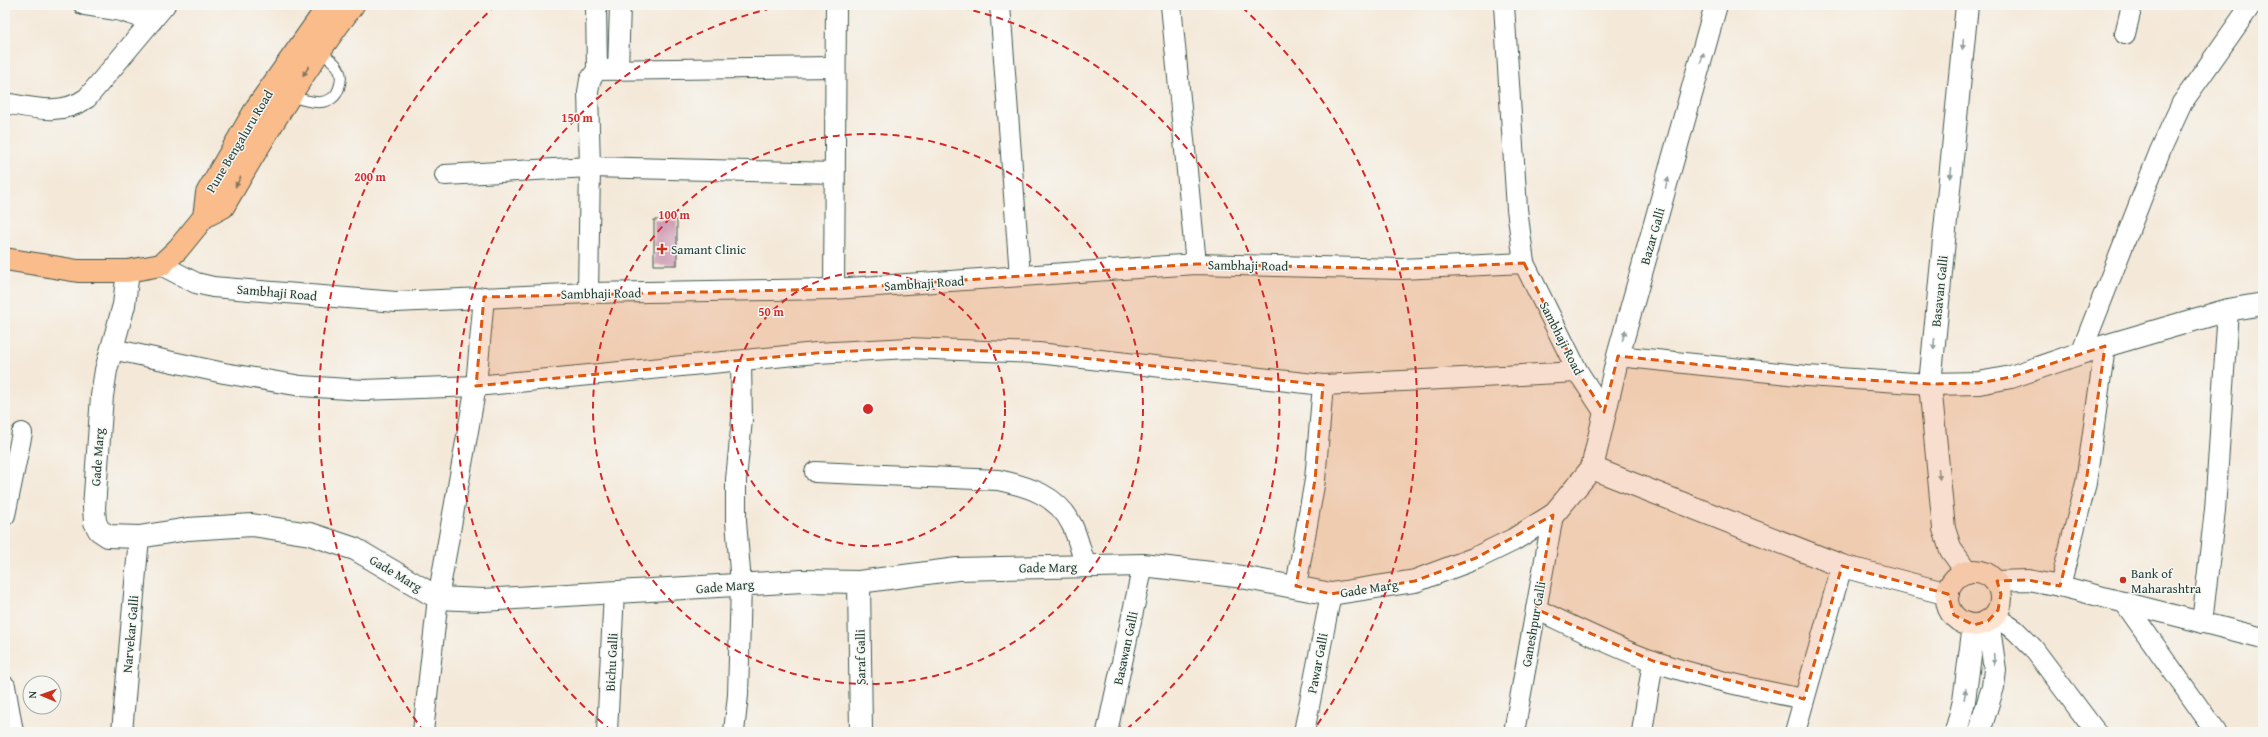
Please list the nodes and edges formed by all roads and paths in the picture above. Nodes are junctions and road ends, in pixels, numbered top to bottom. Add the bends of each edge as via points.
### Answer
1 (84, 5) edge
2 (165, 5) edge
3 (329, 5) edge
4 (353, 5) edge
5 (596, 5) edge
6 (620, 5) edge
7 (836, 5) edge
8 (1000, 5) edge
9 (1171, 5) edge
10 (1504, 5) edge
11 (1716, 5) edge
12 (1967, 5) edge
13 (2132, 5) edge
14 (2251, 5) edge
15 (152, 21) junction
16 (2125, 34) dead end
17 (319, 51) junction
18 (836, 67) junction
19 (597, 70) junction
20 (618, 70) junction
21 (290, 96) junction
22 (5, 103) edge
23 (590, 167) junction
24 (834, 173) junction
25 (445, 174) dead end
26 (204, 217) junction
27 (5, 260) edge
28 (1524, 263) junction
29 (1196, 264) junction
30 (161, 265) junction
31 (128, 271) junction
32 (1020, 276) junction
33 (834, 289) junction
34 (588, 293) junction
35 (484, 297) junction
36 (2263, 304) edge
37 (2228, 310) junction
38 (2105, 346) junction
39 (112, 349) junction
40 (2081, 354) junction
41 (1618, 356) junction
42 (741, 362) junction
43 (1578, 372) junction
44 (1930, 384) junction
45 (1323, 385) junction
46 (476, 386) junction
47 (1604, 412) junction
48 (22, 432) dead end
49 (1592, 468) junction
50 (815, 472) dead end
51 (5, 515) edge
52 (1553, 515) junction
53 (139, 537) junction
54 (1143, 565) junction
55 (1086, 566) junction
56 (1842, 566) junction
57 (1967, 572) junction
58 (1995, 581) junction
59 (858, 582) junction
60 (741, 584) junction
61 (1296, 586) junction
62 (2060, 586) junction
63 (614, 592) junction
64 (1331, 594) junction
65 (1948, 594) junction
66 (438, 598) junction
67 (2124, 602) junction
68 (1536, 609) junction
69 (1985, 621) junction
70 (2202, 623) junction
71 (2263, 638) edge
72 (1653, 661) junction
73 (5, 686) edge
74 (1804, 699) junction
75 (13, 732) edge
76 (122, 732) edge
77 (423, 732) edge
78 (607, 732) edge
79 (734, 732) edge
80 (861, 732) edge
81 (1107, 732) edge
82 (1304, 732) edge
83 (1514, 732) edge
84 (1642, 732) edge
85 (1796, 732) edge
86 (1956, 732) edge
87 (1979, 732) edge
88 (2096, 732) edge
89 (2216, 732) edge

1 - 15 street via 121,11
2 - 15 street
3 - 26 main road, Pune Bengaluru Road via 257,107 207,193
4 - 17 main road
5 - 19 street
6 - 20 street
7 - 18 street
8 - 32 street
9 - 29 street
10 - 28 street via 1517,209
41 -> 11 street, Bazar Galli
12 -> 44 street, Basavan Galli
13 - 16 street
14 - 40 street via 2182,103 2160,151
15 - 22 street via 87,98 76,106 47,110
17 -> 21 main road
17 - 21 lane via 339,68 339,90 332,98 323,102 309,102
18 - 20 street
18 - 24 street
19 - 20 street
19 - 23 street via 590,80 588,92
21 -> 26 main road via 223,207
23 - 24 street
23 - 25 street
23 - 34 street
24 - 33 street
26 - 30 main road
27 - 31 main road via 78,271
28 - 29 street, Sambhaji Road via 1401,269
28 - 43 street, Sambhaji Road
29 - 32 street, Sambhaji Road
30 - 31 main road
30 - 35 street, Sambhaji Road via 196,283 213,287 396,302
31 - 39 street, Gade Marg via 124,305
32 - 33 street, Sambhaji Road
33 - 34 street, Sambhaji Road
34 - 35 street, Sambhaji Road
35 - 46 street
36 - 37 street
37 - 38 street
37 - 70 street via 2215,510
38 - 40 street
38 - 62 street via 2086,483
39 - 46 street via 224,373 301,386 363,390
39 - 53 street, Gade Marg via 102,396 95,522 99,530 108,536
40 - 44 street via 2011,377 1979,383
41 - 44 street via 1807,376
41 - 47 street, Bazar Galli
42 - 45 street via 816,353 909,348 1038,353
42 - 46 street
42 - 60 street via 742,420 736,479
43 - 45 street
43 - 47 street, Sambhaji Road
44 -> 57 street, Basavan Galli via 1944,529 1951,550
45 - 61 street via 1315,480
46 - 66 street
47 - 49 street, Bazar Galli
48 - 51 street
49 - 52 street, Gade Marg
49 - 56 street
50 - 55 street via 998,480 1027,486 1057,503 1072,524
52 - 64 street, Gade Marg via 1513,540 1476,558 1415,581
52 - 68 street, Ganeshpur Galli
53 - 66 street, Gade Marg via 188,529 252,525 310,534 355,549
53 - 76 street, Narvekar Galli
54 - 55 street, Gade Marg
54 - 61 street, Gade Marg
54 - 81 street, Basawan Galli
55 - 59 street, Gade Marg via 957,569
56 - 65 street
56 - 74 street
57 - 58 main road via 1982,572
57 - 65 main road via 1954,580
58 - 62 street via 2028,580
58 - 69 main road via 1999,587 2001,602
59 - 60 street, Gade Marg
59 - 80 street, Saraf Galli
60 - 63 street, Gade Marg
60 - 79 street via 738,695
61 - 64 street, Gade Marg
62 - 67 street
63 - 66 street, Gade Marg via 483,600
63 - 78 street, Bichu Galli
64 - 82 street, Pawar Galli
65 - 69 main road via 1947,601 1954,615 1966,624
66 - 77 street
67 - 70 street
67 - 89 street
68 - 72 street via 1594,637
68 - 83 street, Ganeshpur Galli
86 -> 69 street
69 -> 87 street via 1995,670 1993,687
69 - 88 street via 2015,630 2033,648
70 - 71 street
72 - 74 street via 1759,690
72 - 84 street
73 - 75 street
74 - 85 street

